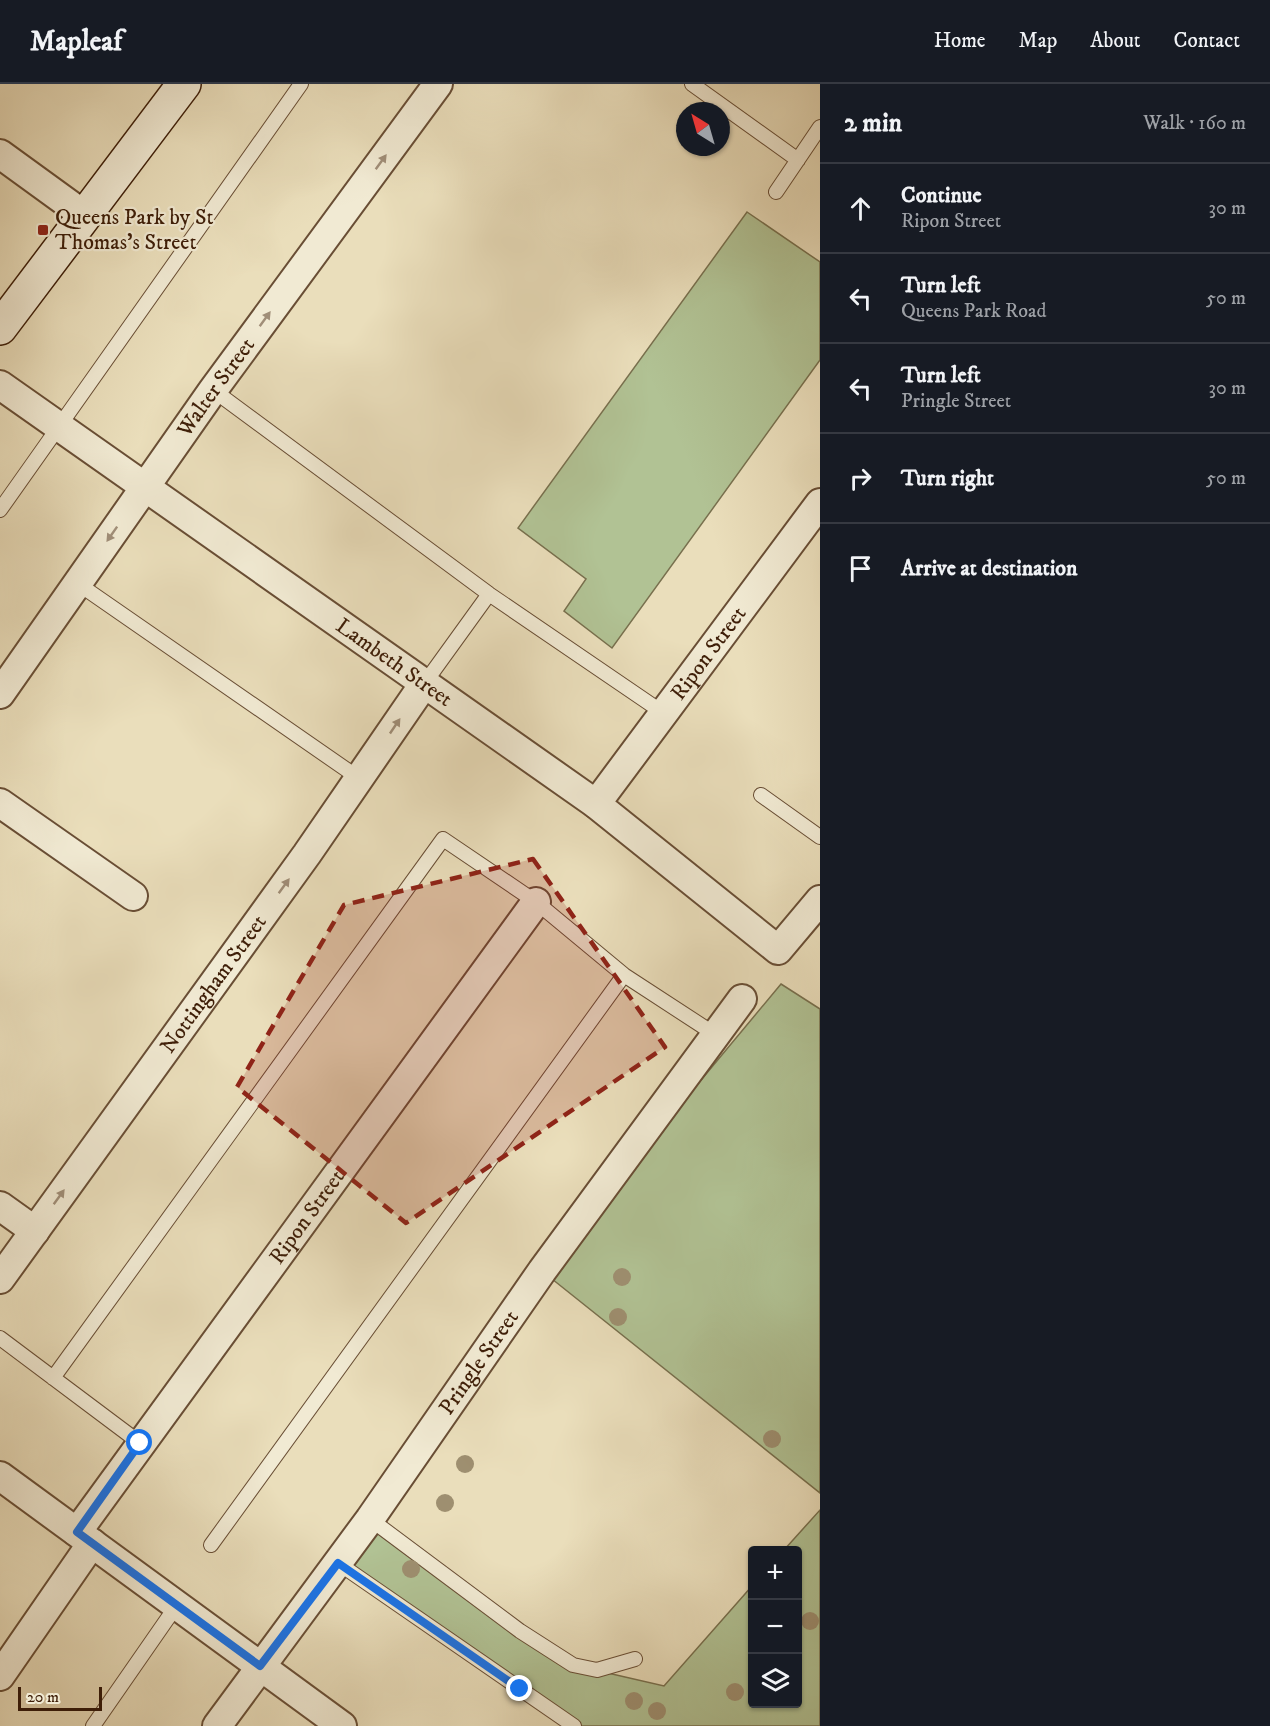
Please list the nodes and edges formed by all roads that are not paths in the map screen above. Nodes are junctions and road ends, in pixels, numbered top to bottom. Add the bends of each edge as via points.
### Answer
1 (184, 84) edge
2 (301, 84) edge
3 (438, 84) edge
4 (692, 84) edge
5 (820, 127) edge
6 (0, 154) edge
7 (798, 160) junction
8 (776, 192) dead end
9 (84, 215) junction
10 (0, 328) edge
11 (0, 385) edge
12 (213, 390) junction
13 (60, 427) junction
14 (145, 486) junction
15 (820, 503) edge
16 (0, 510) edge
17 (77, 583) junction
18 (489, 594) junction
19 (424, 684) junction
20 (0, 694) edge
21 (662, 712) junction
22 (360, 779) junction
23 (761, 795) dead end
24 (0, 803) edge
25 (596, 804) junction
26 (820, 837) edge
27 (133, 896) dead end
28 (820, 900) edge
29 (536, 902) junction
30 (624, 975) junction
31 (742, 999) dead end
32 (716, 1035) junction
33 (0, 1206) edge
34 (35, 1231) junction
35 (0, 1279) edge
36 (0, 1338) edge
37 (53, 1378) junction
38 (140, 1443) junction
39 (0, 1476) edge
40 (370, 1519) junction
41 (85, 1537) junction
42 (211, 1545) dead end
43 (338, 1563) junction
44 (177, 1605) junction
45 (635, 1659) dead end
46 (260, 1666) junction
47 (0, 1676) edge
48 (93, 1726) edge
49 (217, 1726) edge
50 (342, 1726) edge
51 (574, 1726) edge

1 - 9 street
2 - 13 lane
12 -> 3 street, Walter Street
4 - 7 lane
5 - 7 lane
6 - 9 street
7 - 8 lane
9 - 10 street
11 - 13 street, Lambeth Street
12 - 14 street, Walter Street
12 - 18 lane
13 - 14 street, Lambeth Street
13 - 16 lane
14 -> 17 street, Walter Street
14 - 19 street, Lambeth Street
15 - 21 street, Ripon Street
17 - 20 street, Walter Street
17 - 22 lane
18 - 19 lane
18 - 21 lane
22 -> 19 street, Nottingham Street
19 - 25 street, Lambeth Street
21 - 25 street, Ripon Street
34 -> 22 street, Nottingham Street
23 - 26 lane
24 - 27 street
25 - 28 street, Lambeth Street via 778,950
29 - 30 lane
29 - 37 lane via 443,839
29 - 38 street, Ripon Street
30 - 32 lane
30 - 42 lane
31 - 32 street, Pringle Street
32 - 40 street, Pringle Street via 542,1271
33 - 34 street
34 - 35 street, Nottingham Street
36 - 37 lane
37 - 38 lane
38 - 41 street, Ripon Street
39 - 41 street
40 - 43 street, Pringle Street
40 - 45 lane via 520,1631 573,1665 597,1670
41 - 44 street
41 - 47 street, Ripon Street
43 - 46 street, Pringle Street
43 - 51 lane
44 - 46 street
44 - 48 lane
46 - 49 street, Pringle Street
46 - 50 street

